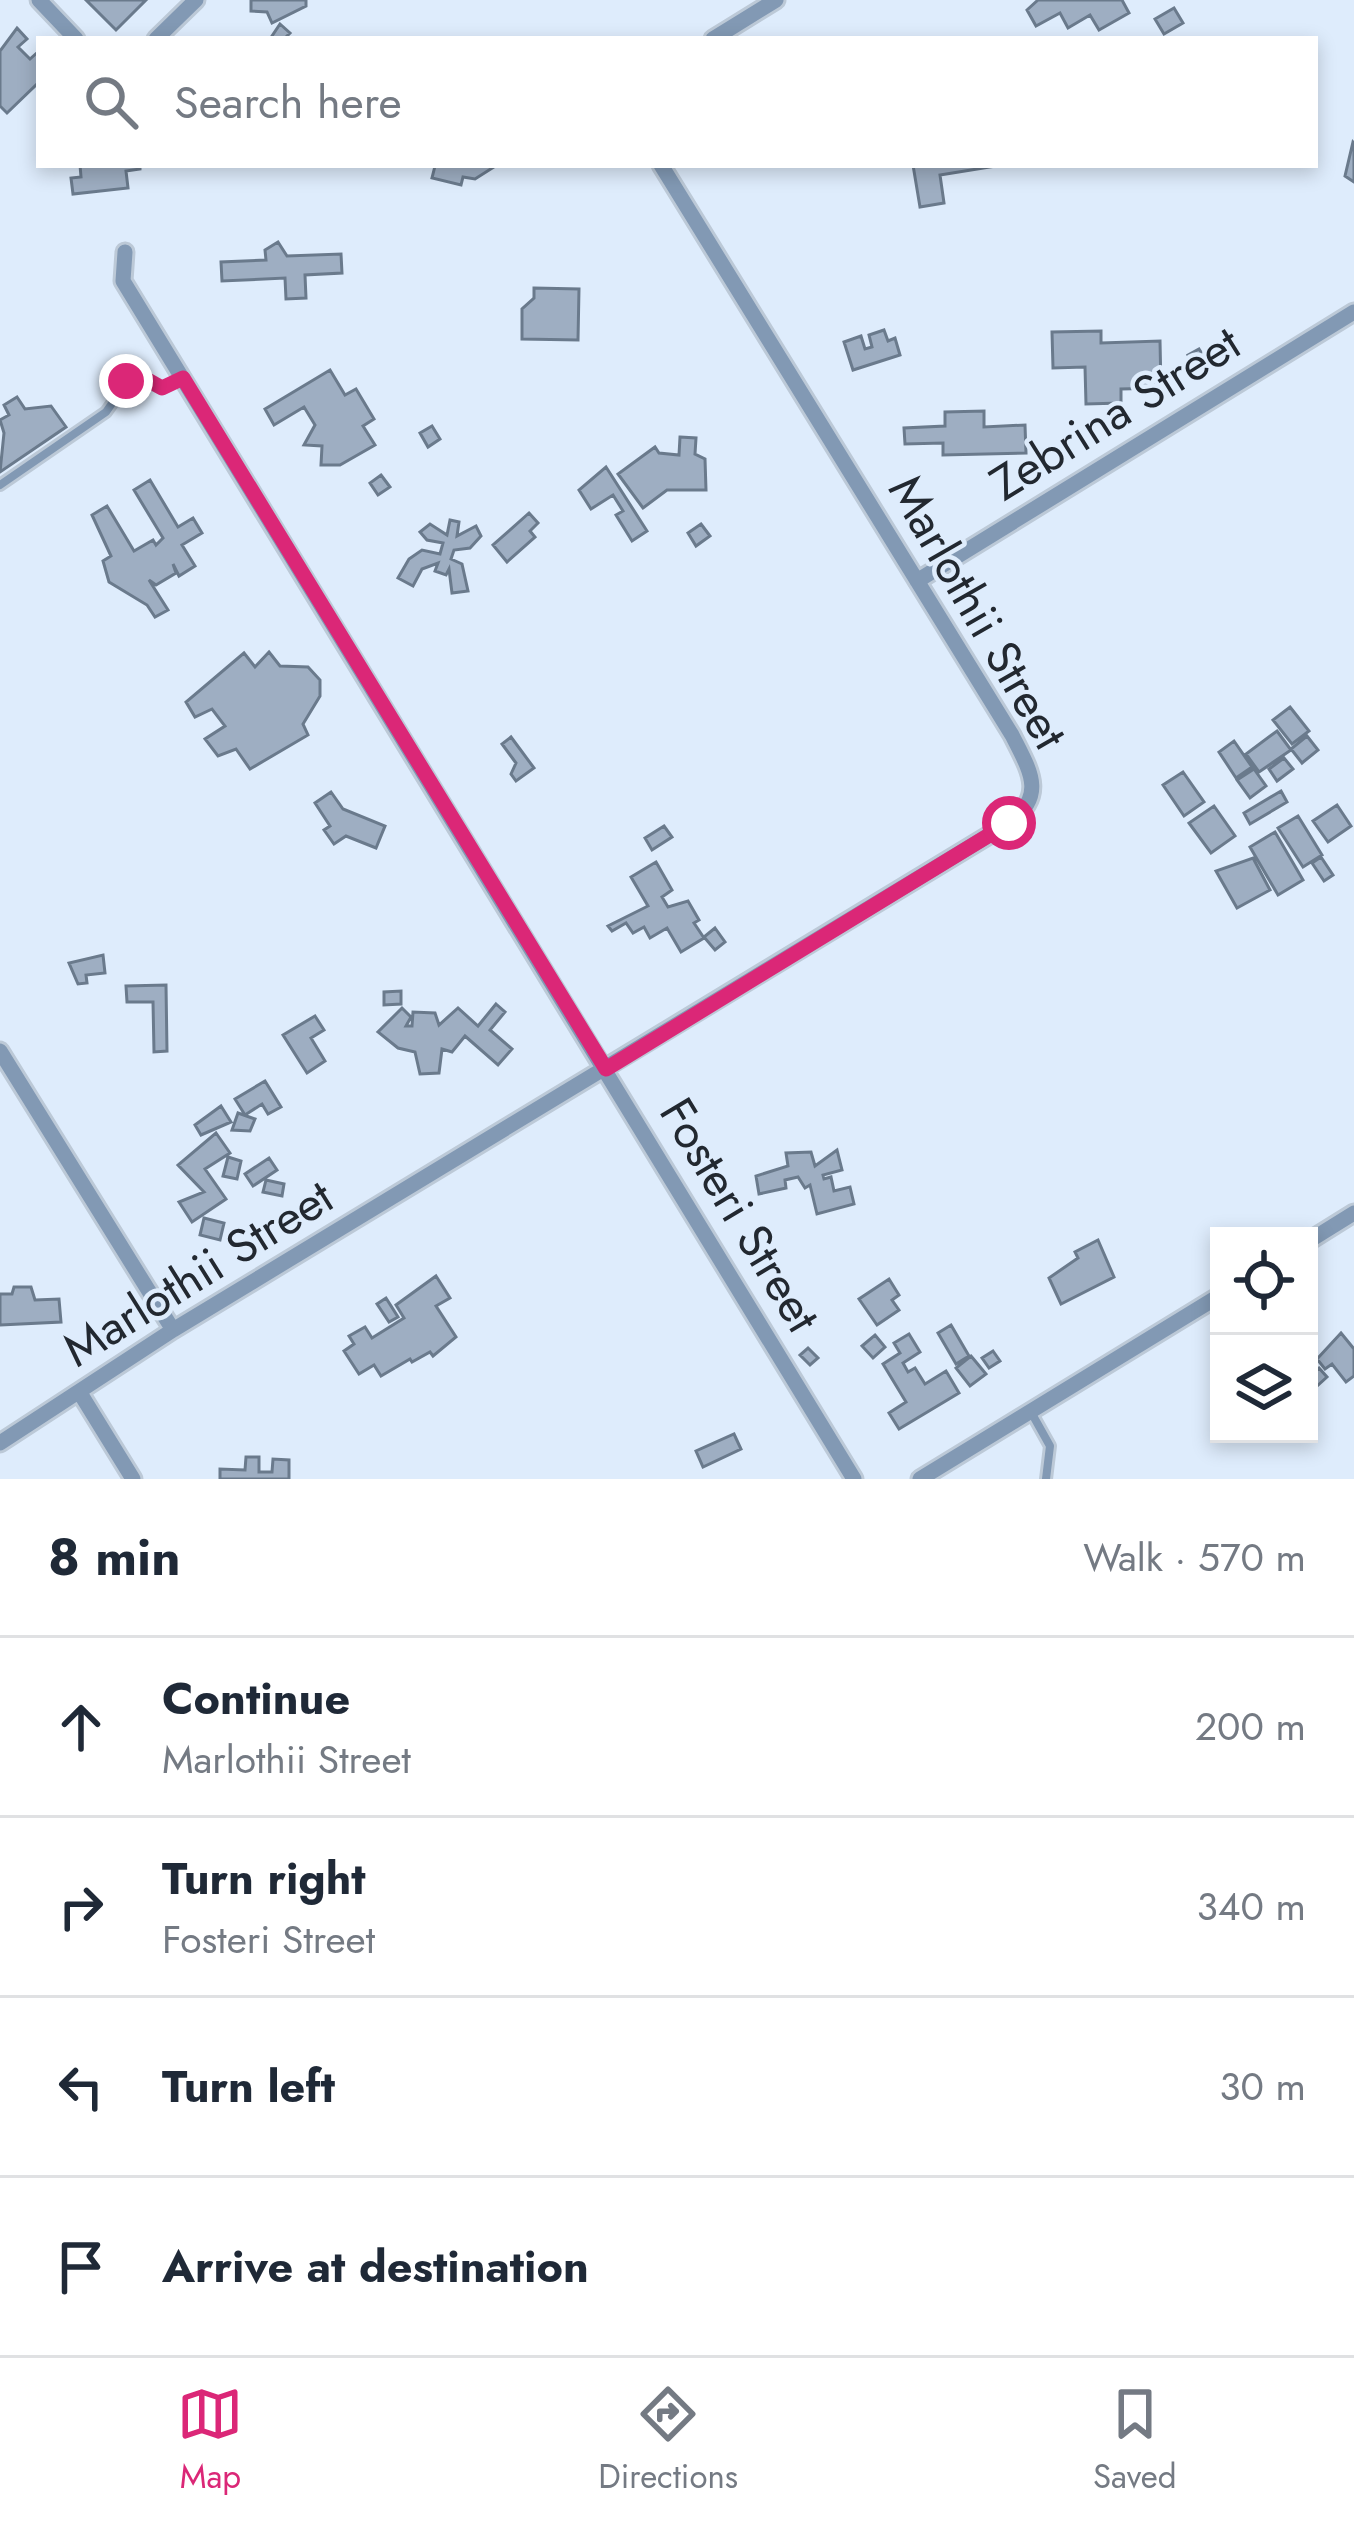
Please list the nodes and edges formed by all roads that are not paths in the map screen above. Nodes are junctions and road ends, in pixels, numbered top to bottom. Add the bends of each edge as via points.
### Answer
1 (39, 0) edge
2 (196, 0) edge
3 (776, 0) edge
4 (73, 36) edge
5 (159, 36) edge
6 (718, 36) edge
7 (663, 168) edge
8 (125, 252) dead end
9 (1354, 312) edge
10 (183, 378) junction
11 (0, 485) edge
12 (917, 580) junction
13 (0, 1051) edge
14 (606, 1069) junction
15 (1354, 1214) edge
16 (1318, 1236) edge
17 (1210, 1301) edge
18 (173, 1330) junction
19 (80, 1393) junction
20 (1030, 1411) junction
21 (0, 1443) edge
22 (133, 1479) edge
23 (854, 1479) edge
24 (920, 1479) edge
25 (1046, 1479) edge

1 - 4 street
2 - 5 street
3 - 6 street
7 - 12 street, Marlothii Street
8 - 10 street, Fosteri Street via 123,280
9 - 12 street, Zebrina Street
10 - 11 lane via 162,388 132,375 106,412
10 - 14 street, Fosteri Street
12 - 14 street, Marlothii Street via 1012,735 1034,781 1029,806
13 - 18 street
14 - 18 street, Marlothii Street
14 - 23 street, Fosteri Street
15 - 16 street
17 - 20 street
18 - 19 street, Marlothii Street
19 - 21 street, Marlothii Street
19 - 22 street
20 - 24 street
20 - 25 lane via 1050,1446

